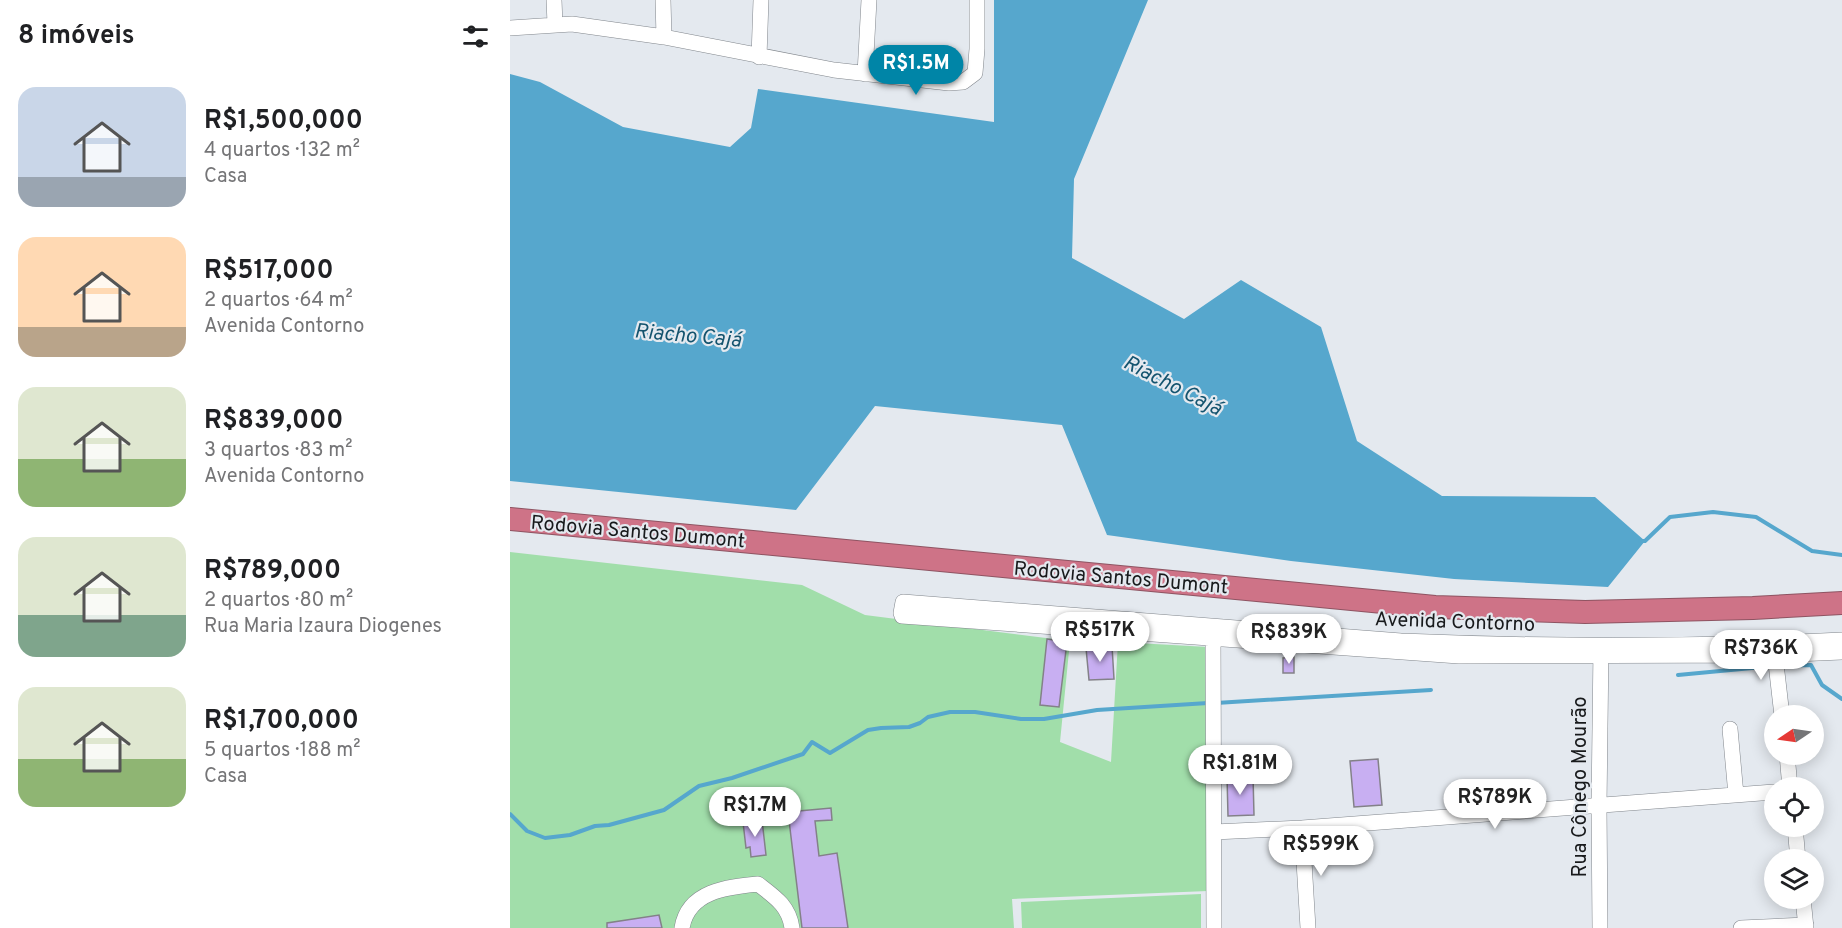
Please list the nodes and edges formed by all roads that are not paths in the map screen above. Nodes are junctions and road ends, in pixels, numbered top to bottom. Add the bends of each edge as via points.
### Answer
1 (554, 0) edge
2 (663, 0) edge
3 (761, 0) edge
4 (869, 0) edge
5 (977, 0) edge
6 (555, 24) junction
7 (510, 28) edge
8 (664, 37) junction
9 (759, 57) junction
10 (865, 74) junction
11 (510, 519) edge
12 (1842, 603) edge
13 (902, 616) dead end
14 (1213, 632) junction
15 (1842, 640) edge
16 (1774, 649) junction
17 (1601, 651) junction
18 (1842, 652) edge
19 (1781, 705) edge
20 (1730, 729) dead end
21 (1764, 793) edge
22 (1736, 795) junction
23 (1599, 806) junction
24 (1302, 828) junction
25 (1214, 832) junction
26 (1804, 909) edge
27 (1806, 926) edge
28 (682, 928) edge
29 (792, 928) edge
30 (1214, 928) edge
31 (1308, 928) edge
32 (1600, 928) edge
33 (1741, 928) edge

1 - 6 street
2 - 8 street
3 - 9 street
4 - 10 street
5 - 10 street via 975,73 963,82
6 - 7 street
6 - 8 street
8 - 9 street
9 - 10 street
11 - 12 highway, Rodovia Santos Dumont via 1435,607 1585,612
13 - 14 street, Avenida Contorno via 1054,620
14 - 17 street, Avenida Contorno
14 - 25 street
15 - 16 street, Avenida Contorno
16 - 17 street, Avenida Contorno
16 - 18 street
16 - 19 street
17 - 23 street, Rua Cônego Mourão
20 - 22 street
21 - 22 street
22 - 23 street
23 - 24 street
23 - 32 street, Rua Cônego Mourão
24 - 25 street
24 - 31 street
25 - 30 street
26 - 27 street
27 - 33 street
28 - 29 street via 684,918 704,895 728,887 758,884 784,904

